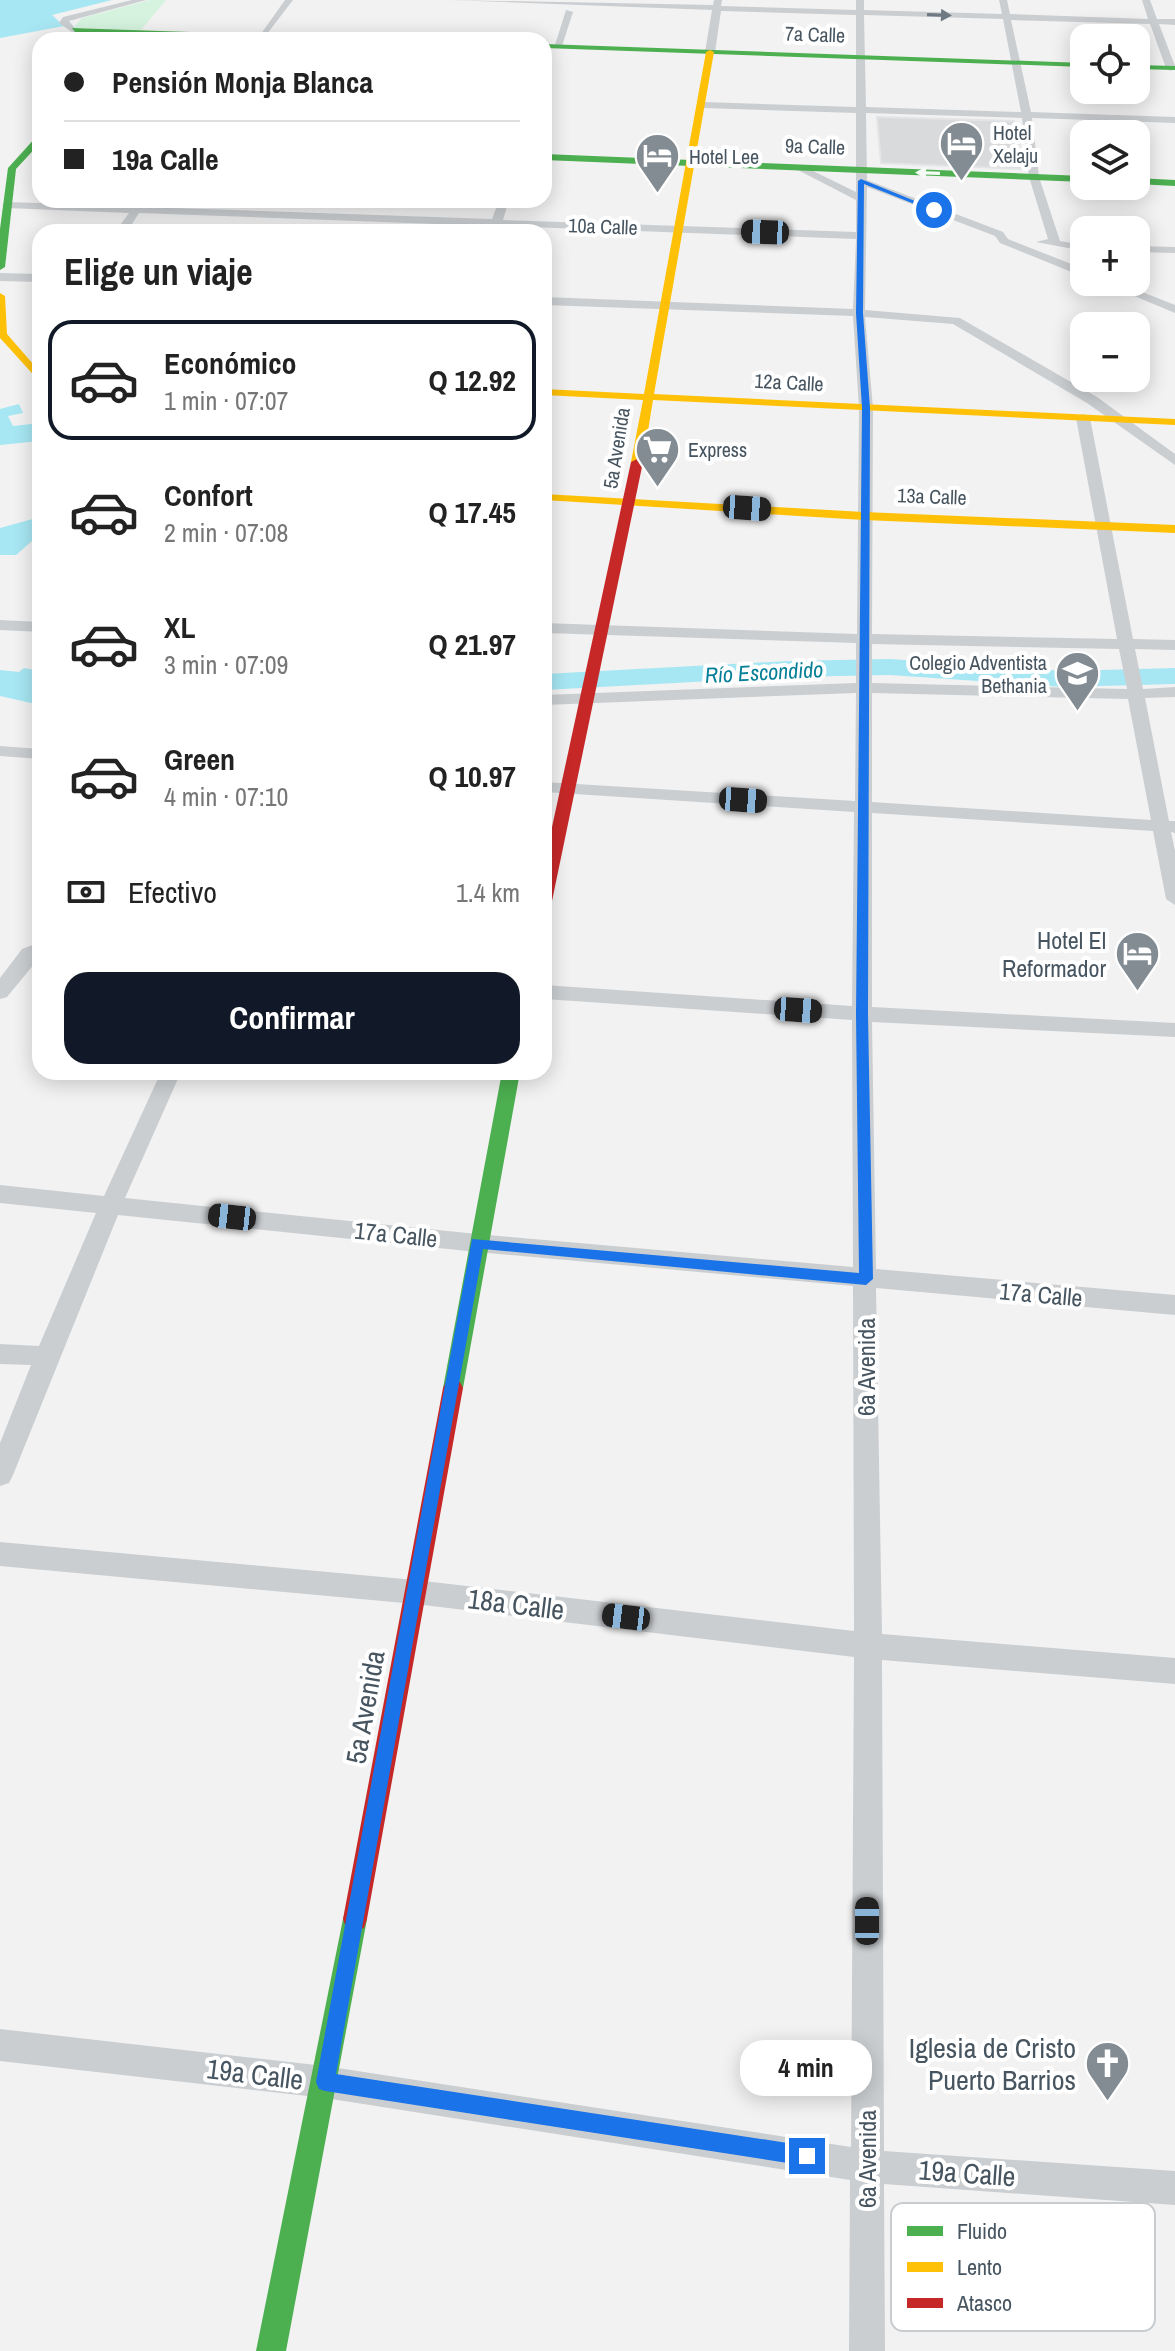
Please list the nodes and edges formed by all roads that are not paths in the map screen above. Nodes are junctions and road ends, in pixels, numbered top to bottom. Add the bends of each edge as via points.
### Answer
1 (142, 0) edge
2 (289, 0) edge
3 (453, 0) edge
4 (860, 0) edge
5 (1003, 0) edge
6 (1146, 0) edge
7 (717, 4) edge
8 (572, 5) edge
9 (861, 13) junction
10 (1007, 17) junction
11 (1154, 21) junction
12 (1175, 22) edge
13 (75, 30) joint
14 (137, 32) edge
15 (264, 32) edge
16 (552, 44) edge
17 (552, 46) edge
18 (710, 52) junction
19 (860, 58) junction
20 (1014, 63) junction
21 (1070, 65) edge
22 (1150, 68) edge
23 (1174, 71) edge
24 (703, 105) junction
25 (862, 110) junction
26 (1027, 115) junction
27 (1175, 120) edge
28 (32, 147) edge
29 (552, 157) edge
30 (691, 163) junction
31 (797, 167) junction
32 (861, 175) junction
33 (1034, 177) junction
34 (1070, 178) edge
35 (1150, 182) edge
36 (1175, 183) edge
37 (862, 199) junction
38 (7, 205) junction
39 (32, 205) edge
40 (193, 208) edge
41 (323, 208) edge
42 (319, 215) junction
43 (313, 224) edge
44 (475, 224) edge
45 (552, 228) edge
46 (677, 229) junction
47 (999, 234) junction
48 (862, 236) junction
49 (1055, 244) junction
50 (1070, 246) edge
51 (1150, 249) edge
52 (1175, 250) edge
53 (0, 267) edge
54 (1070, 267) edge
55 (0, 277) edge
56 (32, 278) edge
57 (0, 296) edge
58 (1142, 296) edge
59 (552, 301) edge
60 (665, 307) junction
61 (1175, 309) edge
62 (859, 313) junction
63 (32, 367) edge
64 (552, 392) edge
65 (647, 397) junction
66 (866, 408) junction
67 (1083, 418) junction
68 (1122, 420) junction
69 (1175, 422) edge
70 (1175, 461) edge
71 (552, 497) edge
72 (630, 501) junction
73 (864, 516) junction
74 (1102, 525) junction
75 (1175, 529) edge
76 (0, 625) edge
77 (32, 627) edge
78 (552, 628) edge
79 (602, 630) junction
80 (864, 643) junction
81 (1175, 645) edge
82 (1126, 646) junction
83 (865, 687) junction
84 (1134, 691) junction
85 (1175, 692) edge
86 (588, 694) junction
87 (552, 699) edge
88 (0, 751) edge
89 (32, 753) edge
90 (552, 788) edge
91 (566, 789) junction
92 (864, 808) junction
93 (1169, 826) edge
94 (552, 850) edge
95 (1175, 899) edge
96 (32, 953) edge
97 (0, 992) edge
98 (552, 993) edge
99 (862, 1014) junction
100 (1175, 1030) edge
101 (167, 1080) edge
102 (509, 1080) edge
103 (0, 1194) edge
104 (110, 1204) junction
105 (477, 1243) junction
106 (866, 1279) junction
107 (1175, 1305) edge
108 (0, 1354) edge
109 (45, 1356) junction
110 (0, 1475) edge
111 (0, 1554) edge
112 (415, 1592) junction
113 (868, 1646) junction
114 (1175, 1671) edge
115 (0, 2045) edge
116 (325, 2082) junction
117 (867, 2166) junction
118 (1175, 2188) edge
119 (271, 2351) edge
120 (867, 2351) edge

1 - 13 street via 66,19 63,23
2 - 15 street
3 - 8 street
4 - 9 street, 6a Avenida
5 - 10 street
6 - 11 street
7 - 8 street
7 - 9 street
7 - 18 street, 5a Avenida
8 - 16 street
9 -> 10 street
9 - 19 street, 6a Avenida
10 - 11 street
10 - 20 street
11 - 12 street
11 - 23 street
13 - 14 street
17 - 18 street, 7a Calle
18 - 19 street, 7a Calle
18 - 24 street, 5a Avenida
19 - 20 street, 7a Calle
19 - 25 street, 6a Avenida
20 - 21 street, 7a Calle
20 - 26 street
22 - 23 street
24 - 25 street
24 - 30 street, 5a Avenida
25 - 26 street
25 - 32 street, 6a Avenida
26 - 27 street
26 - 33 street
28 - 38 street via 12,168
29 - 30 street, 9a Calle
30 - 31 street, 9a Calle
30 - 46 street, 5a Avenida
31 - 32 street, 9a Calle
31 - 37 street
33 -> 32 street, 9a Calle
32 - 37 street, 6a Avenida
32 - 47 street
33 - 34 street, 9a Calle
33 - 49 street
35 - 36 street
37 - 48 street, 6a Avenida
38 - 39 street, 10a Calle
38 - 53 street
40 - 42 street, 10a Calle
41 - 42 street
42 - 43 street
42 - 44 street, 10a Calle via 404,213
45 - 46 street, 10a Calle
46 - 48 street, 10a Calle
46 - 60 street, 5a Avenida
47 - 49 street
47 - 54 street via 1004,241
48 - 62 street, 6a Avenida
49 - 50 street
51 - 52 street
55 - 56 street
57 - 63 street via 2,334
58 - 61 street
59 - 60 street
60 - 62 street
60 - 65 street, 5a Avenida
62 - 66 street, 6a Avenida
62 - 68 street via 962,324
64 - 65 street, 12a Calle
65 - 66 street, 12a Calle
65 - 72 street, 5a Avenida
66 - 67 street, 12a Calle
66 - 73 street, 6a Avenida
67 - 68 street, 12a Calle
67 - 74 street
68 - 69 street, 12a Calle
68 - 70 street
71 - 72 street, 13a Calle
72 - 73 street, 13a Calle
72 - 79 street, 5a Avenida
73 - 74 street, 13a Calle
73 - 80 street, 6a Avenida
74 - 75 street, 13a Calle
74 - 82 street
76 - 77 street
78 - 79 street
79 - 80 street
79 - 86 street, 5a Avenida
80 - 82 street
80 - 83 street, 6a Avenida
81 - 82 street
82 - 84 street
83 - 84 street
83 - 86 street
83 - 92 street, 6a Avenida
84 - 85 street
84 - 93 street
86 - 87 street
86 - 91 street, 5a Avenida
88 - 89 street
90 - 91 street
91 - 92 street
91 - 94 street, 5a Avenida
92 - 93 street
92 - 99 street, 6a Avenida
93 - 95 street
96 - 97 street
98 - 99 street
99 - 100 street
99 - 106 street, 6a Avenida
101 - 104 street
102 - 105 street, 5a Avenida
103 - 104 street, 17a Calle
104 - 105 street, 17a Calle
104 - 109 street
105 - 106 street, 17a Calle
105 - 112 street, 5a Avenida
106 - 107 street, 17a Calle
106 - 113 street, 6a Avenida
108 - 109 street
109 - 110 street
111 - 112 street, 18a Calle
112 - 113 street, 18a Calle
112 - 116 street, 5a Avenida
113 - 114 street, 18a Calle
113 - 117 street, 6a Avenida
115 - 116 street, 19a Calle
116 - 117 street, 19a Calle
116 - 119 street, 5a Avenida
117 - 118 street, 19a Calle
117 - 120 street, 6a Avenida

